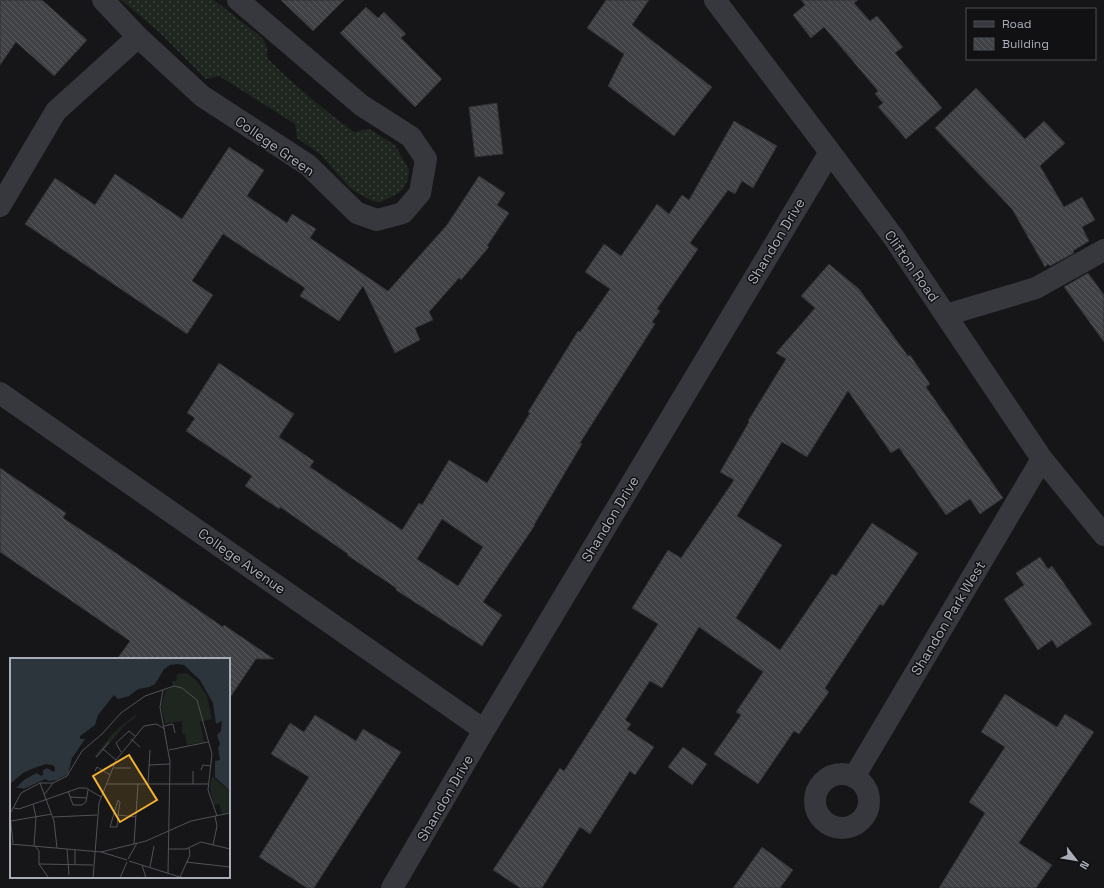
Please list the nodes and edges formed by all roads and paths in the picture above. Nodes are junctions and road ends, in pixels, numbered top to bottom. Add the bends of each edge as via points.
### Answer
1 (103, 0) edge
2 (714, 0) edge
3 (244, 2) edge
4 (138, 37) junction
5 (830, 152) junction
6 (0, 206) edge
7 (1104, 250) edge
8 (946, 315) junction
9 (0, 393) edge
10 (1042, 459) junction
11 (1104, 535) edge
12 (484, 730) junction
13 (854, 777) dead end
14 (392, 888) edge

1 - 4 street, College Green
2 - 5 street, Clifton Road
3 - 4 street, College Green via 263,22 361,105 411,138 426,159 420,193 403,213 377,220 357,213 308,165 202,96
4 - 6 street via 56,111
5 - 8 street, Clifton Road via 894,238
5 - 12 street, Shandon Drive
7 - 8 street via 1036,288
8 - 10 street, Clifton Road
9 - 12 street, College Avenue
10 - 11 street, Clifton Road
10 - 13 street, Shandon Park West
12 - 14 street, Shandon Drive

